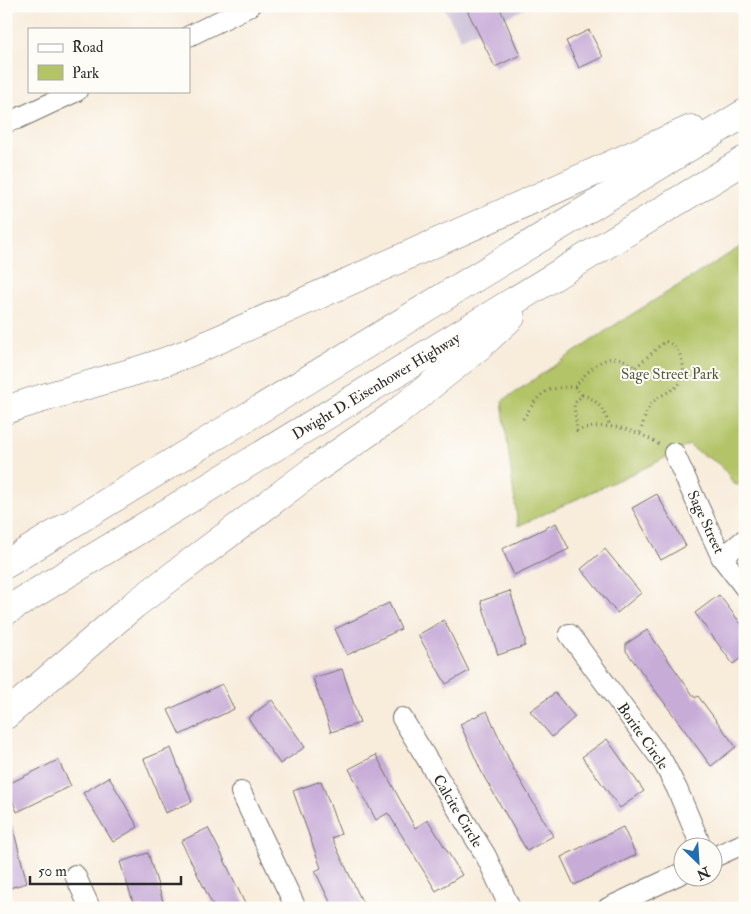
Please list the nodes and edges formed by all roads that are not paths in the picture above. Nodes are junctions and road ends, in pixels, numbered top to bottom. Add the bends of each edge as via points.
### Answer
1 (250, 6) edge
2 (190, 36) edge
3 (75, 92) edge
4 (745, 105) edge
5 (745, 113) edge
6 (6, 122) edge
7 (745, 160) edge
8 (550, 280) junction
9 (42, 397) junction
10 (6, 403) edge
11 (6, 410) edge
12 (674, 453) road end
13 (745, 539) edge
14 (722, 558) junction
15 (6, 564) edge
16 (745, 588) edge
17 (6, 611) edge
18 (569, 634) dead end
19 (6, 715) edge
20 (402, 718) dead end
21 (241, 792) dead end
22 (697, 836) edge
23 (745, 843) edge
24 (724, 852) edge
25 (74, 875) dead end
26 (674, 877) edge
27 (90, 908) edge
28 (296, 908) edge
29 (510, 908) edge
30 (608, 908) edge

1 - 2 street
3 - 6 street
4 - 9 highway via 193,351
5 - 15 highway
7 - 8 highway, Dwight D. Eisenhower Highway
8 - 17 highway, Dwight D. Eisenhower Highway
8 - 19 highway via 481,345 438,380 134,604
9 - 10 highway
9 - 11 highway
12 - 14 street, Sage Street
13 - 14 street
14 - 16 street, Sage Street
18 - 22 street, Borite Circle via 663,762
20 - 29 street, Calcite Circle via 486,856
21 - 28 street
23 - 24 street
25 - 27 street
26 - 30 street

